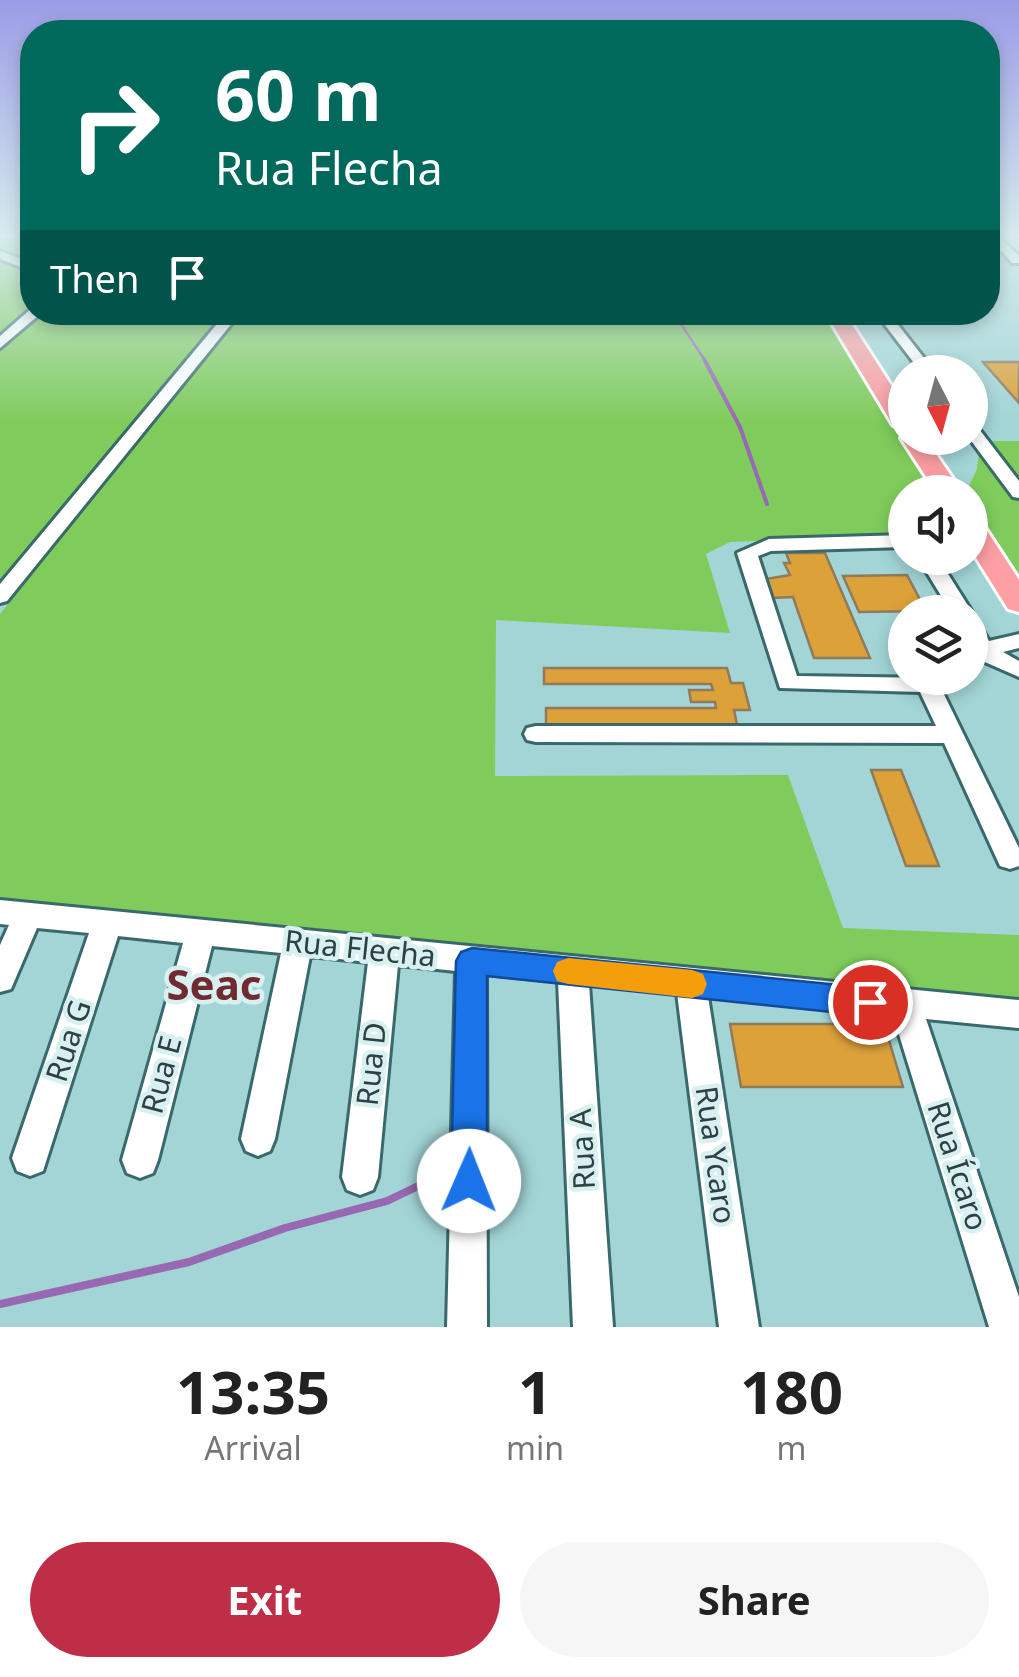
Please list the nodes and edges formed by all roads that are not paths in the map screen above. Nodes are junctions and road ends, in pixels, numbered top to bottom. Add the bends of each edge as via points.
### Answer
1 (20, 325) edge
2 (223, 325) edge
3 (842, 325) edge
4 (891, 325) edge
5 (0, 344) edge
6 (915, 355) edge
7 (888, 398) edge
8 (988, 452) edge
9 (1019, 494) edge
10 (888, 541) edge
11 (988, 559) edge
12 (0, 597) edge
13 (1019, 603) edge
14 (1019, 641) edge
15 (988, 648) edge
16 (988, 656) edge
17 (1019, 670) edge
18 (888, 682) edge
19 (933, 695) edge
20 (536, 734) dead end
21 (952, 735) junction
22 (1010, 858) dead end
23 (14, 913) edge
24 (107, 923) junction
25 (200, 933) junction
26 (298, 943) junction
27 (384, 952) junction
28 (472, 961) junction
29 (573, 972) junction
30 (0, 979) edge
31 (691, 984) junction
32 (906, 1006) junction
33 (1019, 1014) edge
34 (258, 1138) dead end
35 (30, 1158) dead end
36 (140, 1160) dead end
37 (360, 1177) dead end
38 (467, 1327) edge
39 (593, 1327) edge
40 (739, 1327) edge
41 (1009, 1327) edge

1 - 5 street
2 - 12 street
3 - 7 highway
4 - 6 street
8 - 9 street
10 - 18 street via 769,544 747,553 788,683
11 - 13 highway
14 - 15 street
16 - 17 street
19 - 21 street
20 - 21 street
21 - 22 street
23 - 24 street, Rua Flecha
23 - 30 street
24 - 25 street, Rua Flecha
24 - 35 street, Rua G
25 - 26 street, Rua Flecha
25 - 36 street, Rua E
26 - 27 street, Rua Flecha
26 - 34 street
27 - 28 street, Rua Flecha
27 - 37 street, Rua D
28 - 29 street, Rua Flecha
28 - 38 street
29 - 31 street, Rua Flecha
29 - 39 street, Rua A
31 - 32 street, Rua Flecha
31 - 40 street, Rua Ycaro
32 - 33 street, Rua Flecha
32 - 41 street, Rua Ícaro

